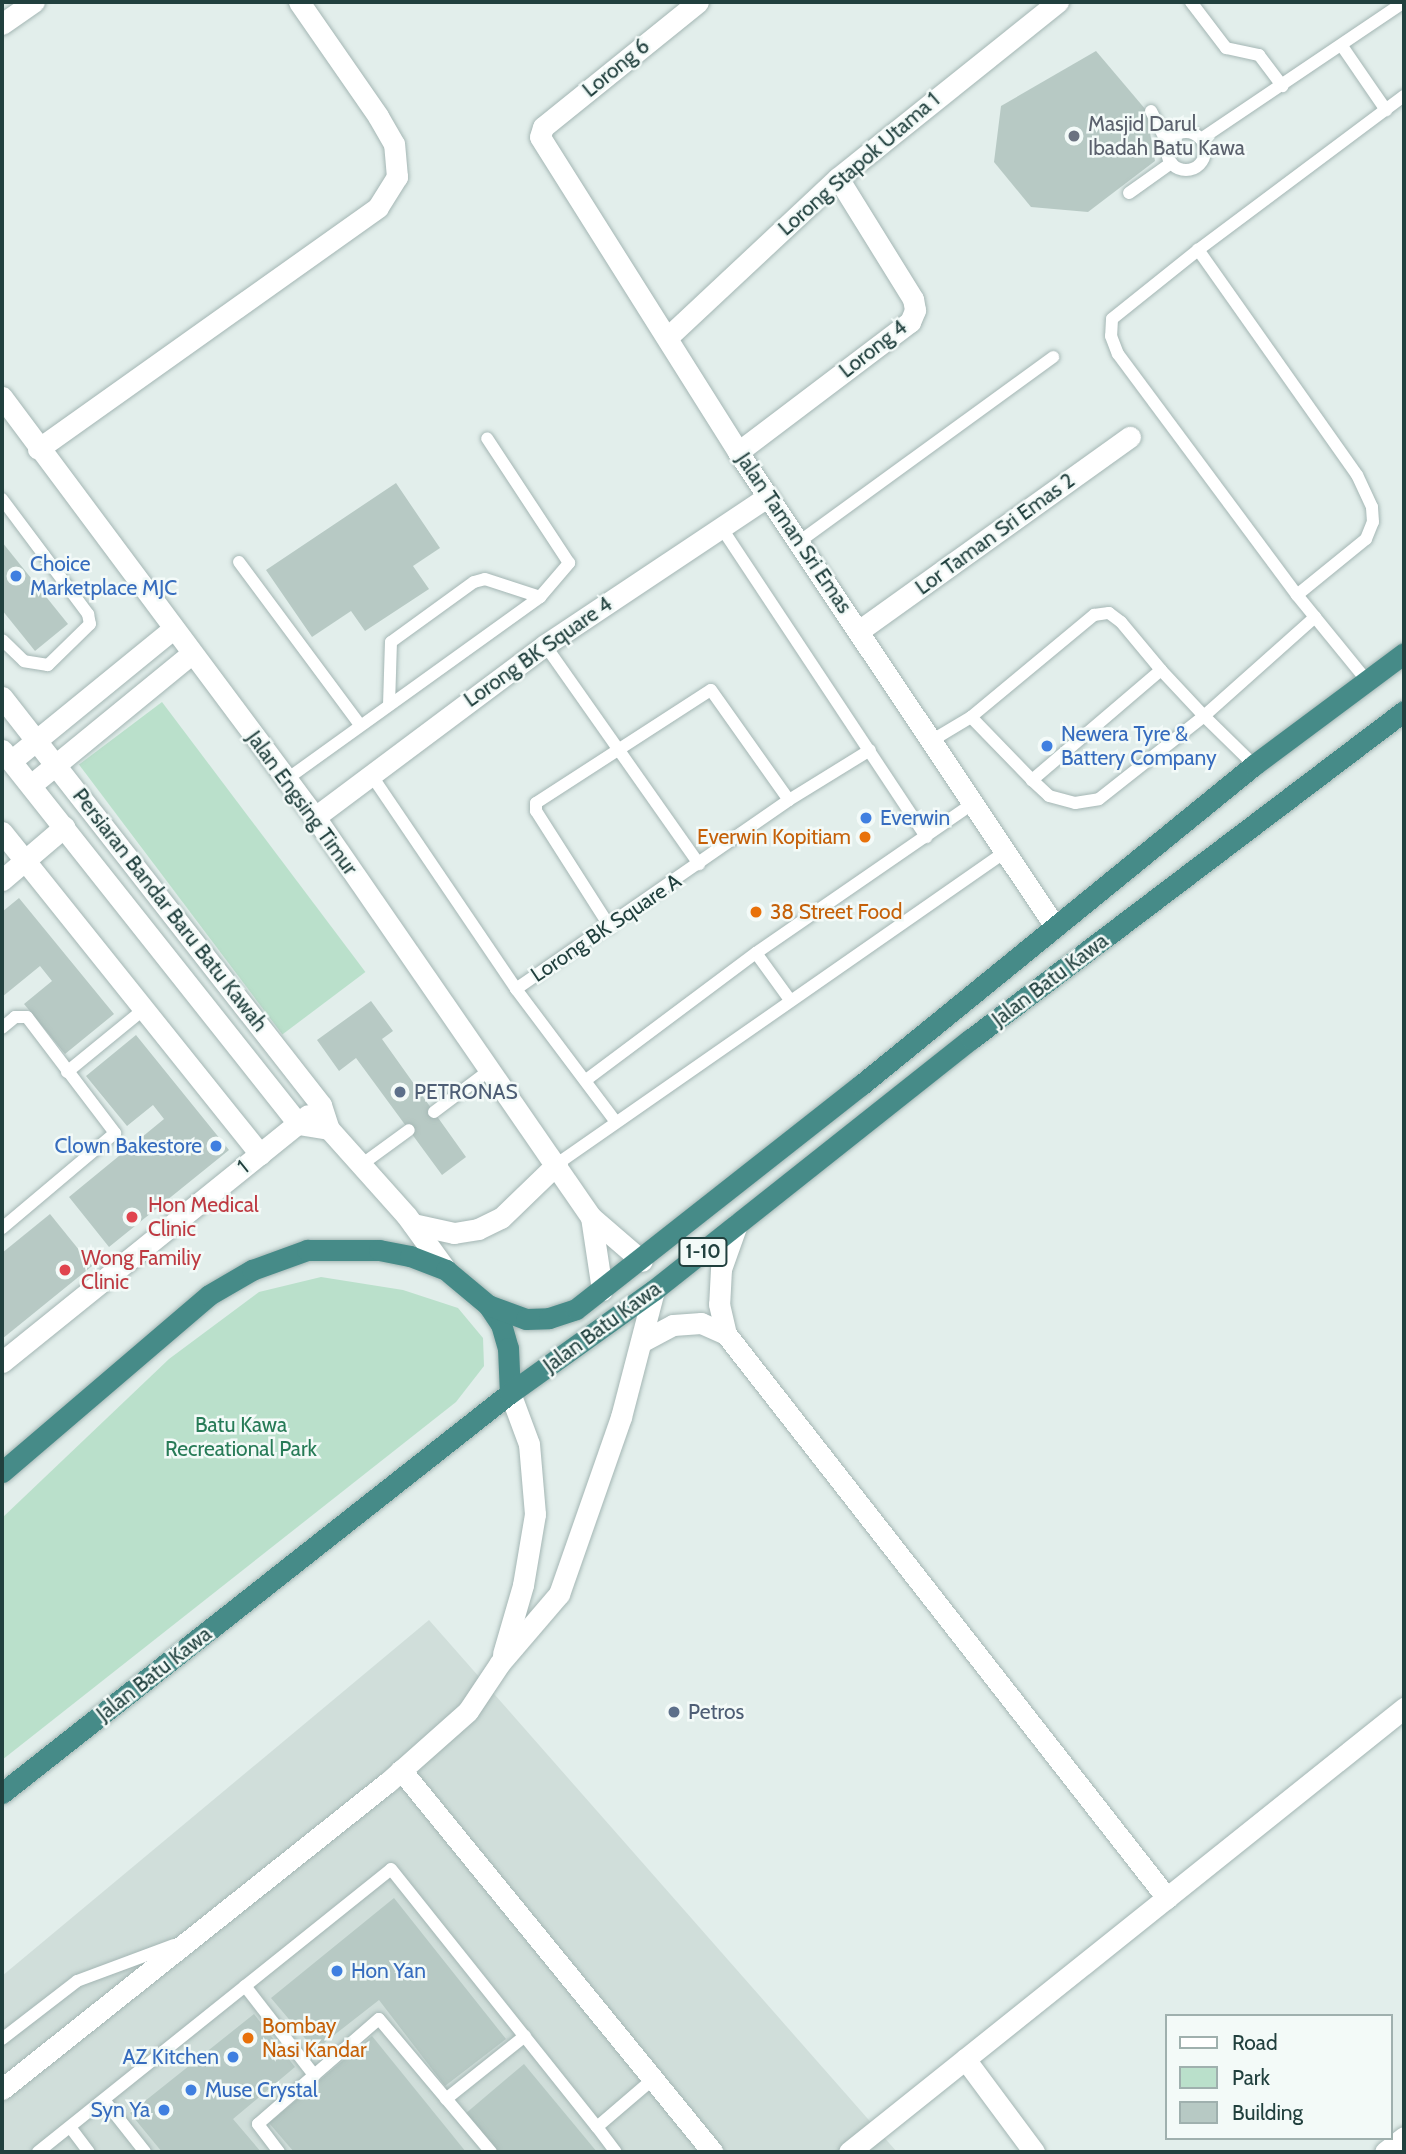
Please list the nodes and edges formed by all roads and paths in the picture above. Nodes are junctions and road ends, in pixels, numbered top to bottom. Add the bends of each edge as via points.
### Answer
1 (34, 2) edge
2 (299, 2) edge
3 (698, 2) edge
4 (1058, 2) edge
5 (1191, 2) edge
6 (1404, 2) edge
7 (2, 24) edge
8 (1342, 46) junction
9 (1282, 86) junction
10 (1404, 96) edge
11 (1386, 110) junction
12 (1151, 111) dead end
13 (540, 137) joint
14 (1201, 139) junction
15 (1168, 144) junction
16 (1171, 163) junction
17 (838, 178) junction
18 (1129, 193) dead end
19 (1198, 250) junction
20 (669, 337) junction
21 (1053, 357) dead end
22 (2, 397) edge
23 (1129, 437) dead end
24 (487, 438) dead end
25 (38, 449) junction
26 (738, 452) junction
27 (768, 496) junction
28 (2, 499) edge
29 (721, 527) junction
30 (800, 541) junction
31 (239, 562) dead end
32 (1297, 595) junction
33 (540, 597) junction
34 (1315, 617) junction
35 (173, 629) junction
36 (860, 630) junction
37 (2, 640) edge
38 (545, 645) junction
39 (1404, 653) edge
40 (191, 654) junction
41 (7, 655) edge
42 (1161, 670) junction
43 (1368, 682) junction
44 (2, 697) edge
45 (389, 705) junction
46 (1404, 711) edge
47 (1204, 716) junction
48 (971, 717) junction
49 (360, 725) junction
50 (36, 738) junction
51 (931, 741) junction
52 (617, 749) junction
53 (870, 750) junction
54 (6, 755) edge
55 (57, 765) junction
56 (1254, 765) junction
57 (370, 772) junction
58 (287, 779) junction
59 (1032, 780) junction
60 (31, 785) junction
61 (789, 800) junction
62 (972, 804) junction
63 (315, 817) junction
64 (64, 827) junction
65 (2, 832) edge
66 (926, 837) junction
67 (1002, 854) junction
68 (25, 861) junction
69 (699, 864) junction
70 (2, 880) edge
71 (1054, 925) junction
72 (610, 927) junction
73 (756, 953) junction
74 (516, 989) junction
75 (790, 1000) junction
76 (144, 1009) junction
77 (2, 1028) edge
78 (491, 1069) junction
79 (67, 1072) junction
80 (586, 1080) junction
81 (321, 1105) junction
82 (434, 1112) dead end
83 (615, 1122) junction
84 (298, 1124) junction
85 (329, 1129) junction
86 (409, 1130) dead end
87 (260, 1154) junction
88 (557, 1164) junction
89 (361, 1165) junction
90 (591, 1217) junction
91 (413, 1224) junction
92 (737, 1224) junction
93 (2, 1228) edge
94 (642, 1261) junction
95 (446, 1270) junction
96 (602, 1290) junction
97 (654, 1290) junction
98 (488, 1305) junction
99 (726, 1334) junction
100 (641, 1342) junction
101 (2, 1362) edge
102 (510, 1394) junction
103 (4, 1466) edge
104 (500, 1663) junction
105 (1404, 1708) edge
106 (401, 1770) junction
107 (2, 1793) edge
108 (1167, 1898) junction
109 (195, 1938) junction
110 (245, 1986) junction
111 (525, 2036) junction
112 (2, 2039) edge
113 (965, 2059) junction
114 (314, 2075) junction
115 (653, 2079) junction
116 (2, 2089) edge
117 (104, 2099) junction
118 (446, 2099) junction
119 (70, 2127) junction
120 (597, 2127) junction
121 (1404, 2137) edge
122 (38, 2152) edge
123 (89, 2152) edge
124 (145, 2152) edge
125 (279, 2152) edge
126 (491, 2152) edge
127 (616, 2152) edge
128 (712, 2152) edge
129 (849, 2152) edge
130 (1034, 2152) edge
131 (1385, 2152) edge

1 - 7 street
2 - 25 street via 379,116 394,144 397,177 378,208
3 - 13 street, Lorong 6 via 543,127
4 - 17 street, Lorong Stapok Utama 1
5 - 9 lane via 1226,48 1259,55
6 - 8 lane
8 - 9 lane
8 - 11 lane
9 - 14 lane
10 - 11 lane
11 - 19 lane
12 - 15 lane
13 - 20 street, Jalan Taman Sri Emas
14 - 15 lane via 1181,133
14 - 16 lane via 1205,156 1198,166 1181,169
15 - 16 lane
16 - 18 lane
17 - 20 street, Lorong Stapok Utama 1
17 - 26 street, Lorong 4 via 914,299 915,310 910,322
19 - 32 lane via 1357,475 1372,507 1373,522 1366,539
19 - 32 lane via 1112,319 1111,336 1118,354
20 - 26 street, Jalan Taman Sri Emas
21 - 30 lane
22 - 25 street, Jalan Engsing Timur
23 - 36 street, Lor Taman Sri Emas 2
24 - 33 lane via 569,564
25 - 35 street, Jalan Engsing Timur
26 - 27 street, Jalan Taman Sri Emas
27 - 29 street, Lorong BK Square 4
27 - 30 street, Jalan Taman Sri Emas
28 - 41 lane via 88,614 90,624 48,665 35,666
29 - 38 street, Lorong BK Square 4
29 - 53 lane
30 - 36 street, Jalan Taman Sri Emas
31 - 49 lane
32 - 34 lane
33 - 45 lane
33 - 45 lane via 485,579 474,582 391,642
34 - 43 lane
34 - 47 lane
35 - 40 street, Jalan Engsing Timur
35 - 50 street
36 - 51 street, Jalan Taman Sri Emas
37 - 41 lane
38 - 52 lane
38 - 57 street, Lorong BK Square 4
39 - 43 highway, Jalan Batu Kawa / 1-10
40 - 55 street
40 - 58 street, Jalan Engsing Timur
42 - 47 lane
42 - 48 lane via 1121,622 1109,613 1094,615
42 - 59 lane
43 - 56 highway, Jalan Batu Kawa / 1-10
44 - 50 street, Persiaran Bandar Baru Batu Kawah
45 - 49 lane
46 - 92 highway, Jalan Batu Kawa / 1-10 via 971,1039
47 - 56 lane
47 - 59 lane via 1099,799 1075,803 1049,796
48 - 51 lane
48 - 59 lane
49 - 58 lane
50 - 54 street
50 - 55 street, Persiaran Bandar Baru Batu Kawah
51 - 62 street, Jalan Taman Sri Emas
52 - 61 lane via 711,690
52 - 69 lane
52 - 72 lane via 535,807
53 - 61 lane, Lorong BK Square A
53 - 66 lane
54 - 60 street, Persiaran Bandar Baru Batu Kawah
55 - 60 street
55 - 81 street, Persiaran Bandar Baru Batu Kawah
56 - 71 highway, Jalan Batu Kawa / 1-10
57 - 63 street, Lorong BK Square 4
57 - 74 lane
58 - 63 street, Jalan Engsing Timur
60 - 64 street, Persiaran Bandar Baru Batu Kawah
61 - 69 lane, Lorong BK Square A
62 - 66 lane
62 - 67 street, Jalan Taman Sri Emas
63 - 78 street, Jalan Engsing Timur
64 - 68 street
64 - 84 street, Persiaran Bandar Baru Batu Kawah
65 - 68 street
66 - 73 lane
67 - 71 street, Jalan Taman Sri Emas
67 - 75 lane
68 - 70 street
68 - 76 street
69 - 72 lane, Lorong BK Square A
71 - 94 highway, Jalan Batu Kawa / 1-10
72 - 74 lane, Lorong BK Square A
73 - 75 lane
73 - 80 lane
74 - 80 lane
75 - 83 lane
76 - 79 lane
76 - 87 street
77 - 79 lane via 15,1017 27,1017
78 - 82 lane
78 - 88 street, Jalan Engsing Timur
79 - 93 lane via 115,1133
80 - 83 lane
81 - 84 street, 1
81 - 85 street, Persiaran Bandar Baru Batu Kawah
83 - 88 lane
84 - 85 street
84 - 87 street, 1
85 - 89 street, Persiaran Bandar Baru Batu Kawah
86 - 89 lane
87 - 101 street, 1
88 - 90 street, Jalan Engsing Timur
88 - 91 street via 501,1218 478,1229 454,1233
89 - 91 street, Persiaran Bandar Baru Batu Kawah
90 - 94 street, Jalan Engsing Timur
90 - 96 street, Jalan Engsing Timur
91 - 95 street, Persiaran Bandar Baru Batu Kawah
92 - 97 highway, Jalan Batu Kawa / 1-10
92 - 99 street via 721,1269 719,1304
94 - 96 highway, Jalan Batu Kawa / 1-10
95 - 98 highway, Jalan Batu Kawa / 1-10
95 - 103 highway, Jalan Batu Kawa / 1-10 via 410,1256 350,1248 307,1250 252,1270 209,1295
96 - 98 highway, Jalan Batu Kawa / 1-10 via 576,1309 549,1318 526,1318
97 - 100 street
97 - 102 highway, Jalan Batu Kawa / 1-10
98 - 102 highway via 508,1348
99 - 100 street via 701,1323 673,1325
99 - 108 street
100 - 104 street via 621,1417 559,1594
102 - 104 street via 528,1444 535,1514 523,1585
102 - 107 highway, Jalan Batu Kawa / 1-10
104 - 106 street via 468,1711
105 - 108 street
106 - 109 street
106 - 115 street
108 - 113 street
109 - 112 lane via 77,1981
109 - 116 street
110 - 111 lane via 391,1869
110 - 114 lane
110 - 117 lane
111 - 118 lane
111 - 120 lane
113 - 129 street
113 - 130 street
114 - 118 lane via 379,2019
114 - 125 lane via 258,2124
115 - 120 lane
115 - 128 street
117 - 119 lane
117 - 124 lane
118 - 126 lane
119 - 122 lane
119 - 123 lane
120 - 127 lane
121 - 131 street

